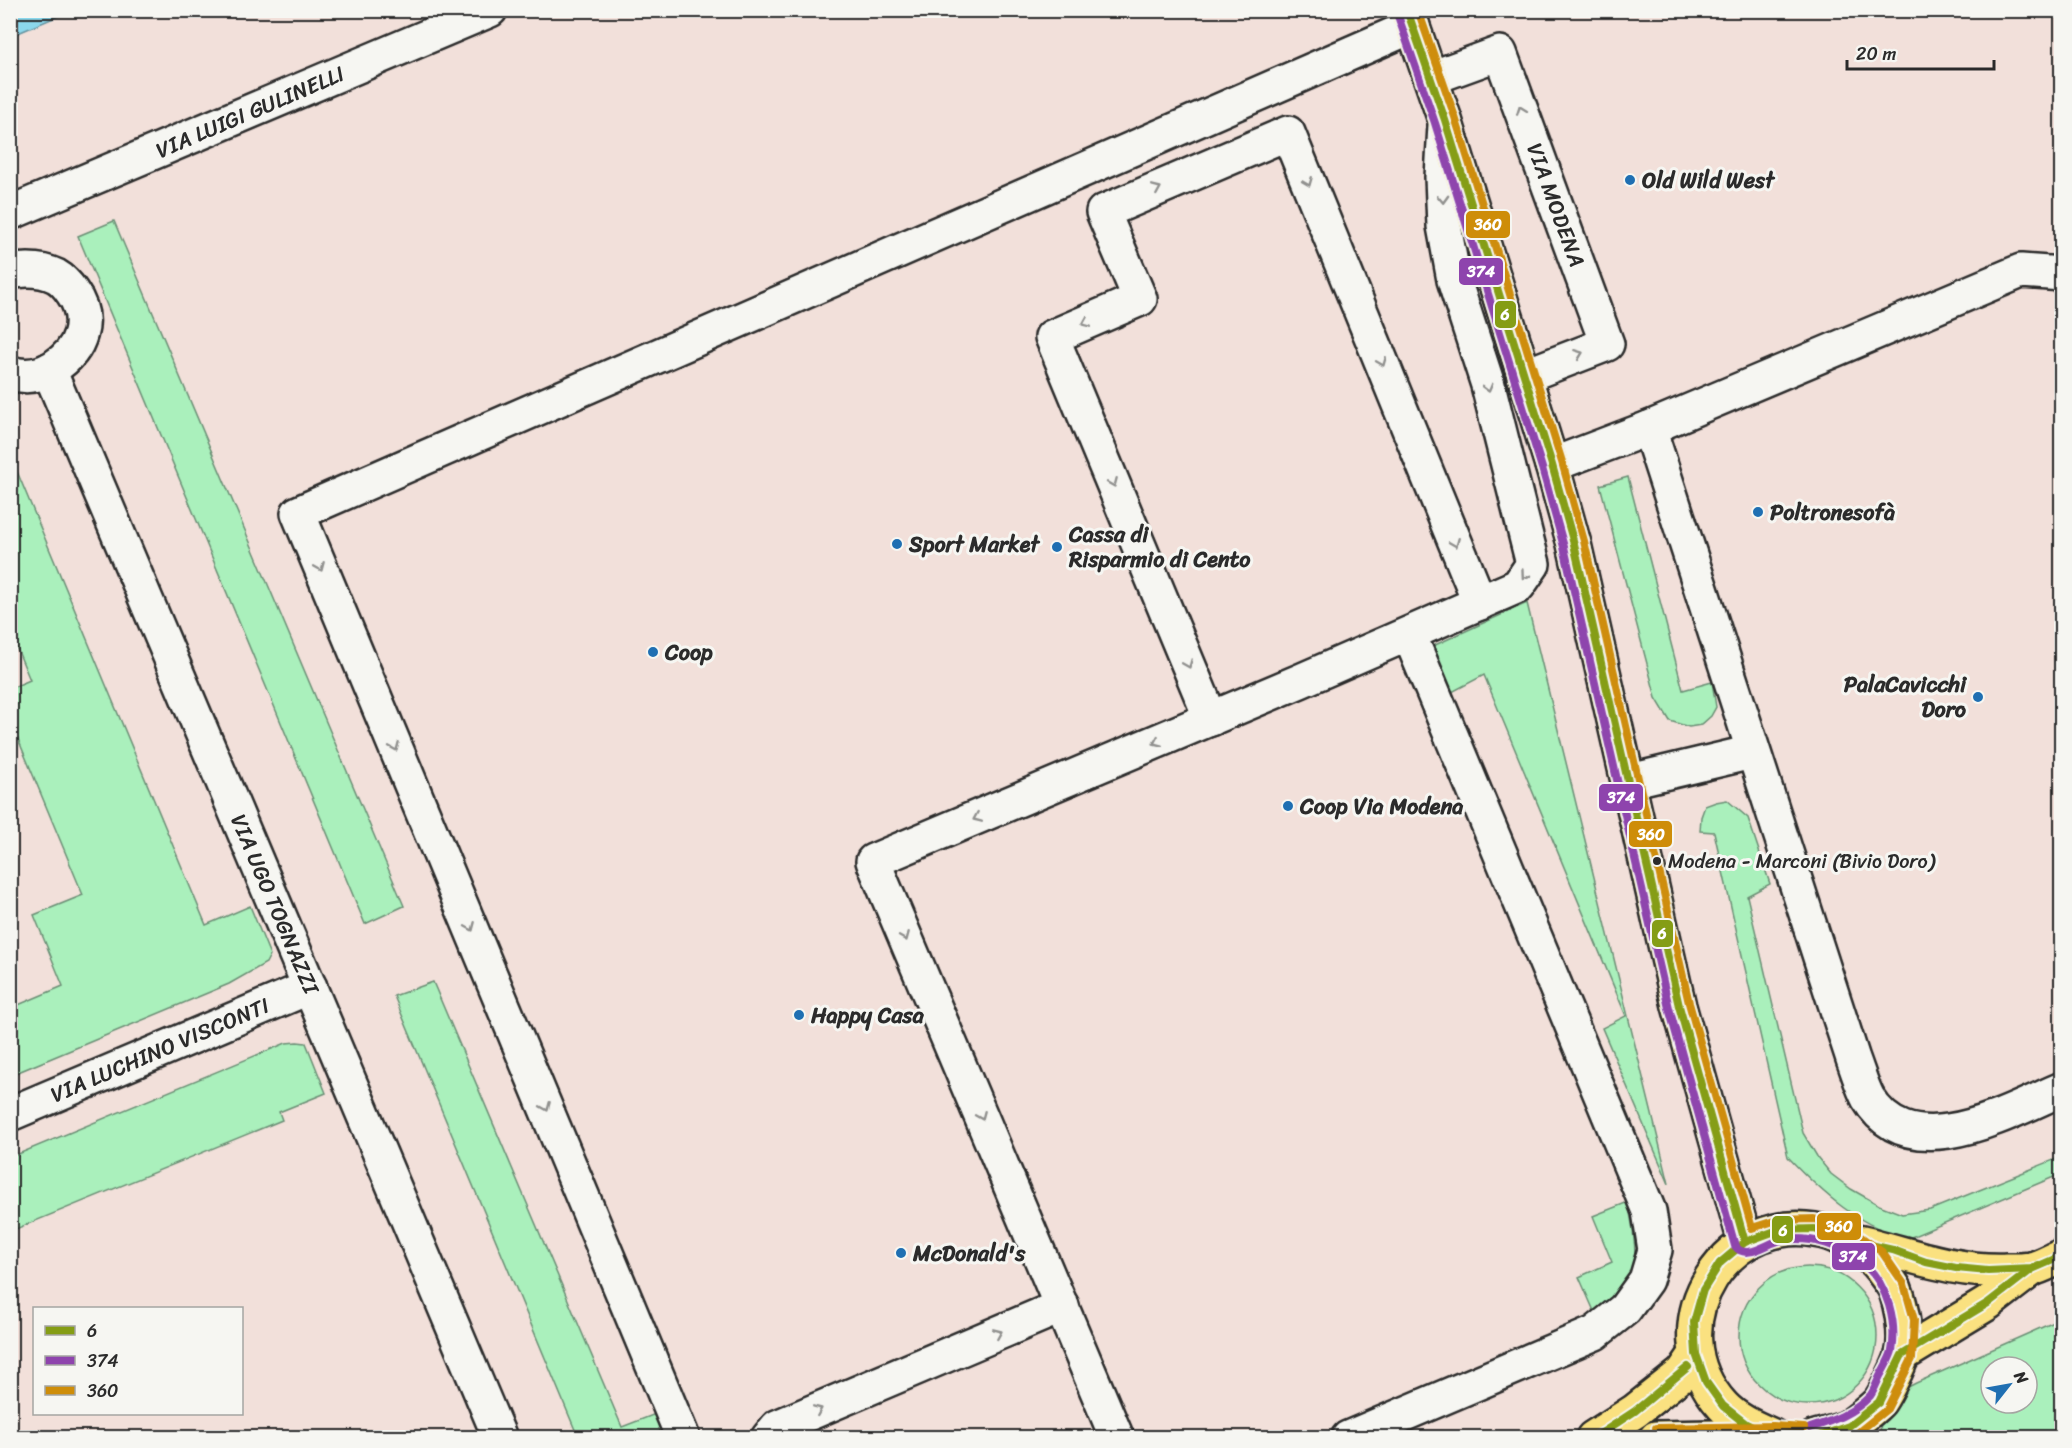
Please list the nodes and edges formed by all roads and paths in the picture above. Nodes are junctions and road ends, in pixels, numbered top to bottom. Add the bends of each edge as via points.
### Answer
1 (490, 10) edge
2 (1410, 18) edge
3 (1431, 78) junction
4 (1446, 120) junction
5 (10, 213) edge
6 (10, 272) edge
7 (2061, 274) edge
8 (49, 370) junction
9 (10, 372) edge
10 (1524, 376) junction
11 (1648, 428) junction
12 (1552, 465) junction
13 (1480, 603) junction
14 (1421, 629) junction
15 (1211, 719) junction
16 (1752, 752) junction
17 (1630, 781) junction
18 (310, 987) junction
19 (2061, 1089) edge
20 (10, 1114) edge
21 (1848, 1240) junction
22 (1745, 1242) junction
23 (2061, 1256) edge
24 (2031, 1269) junction
25 (1062, 1306) junction
26 (1696, 1354) junction
27 (1902, 1355) junction
28 (1788, 1436) edge
29 (500, 1437) edge
30 (683, 1437) edge
31 (768, 1437) edge
32 (1117, 1437) edge
33 (1348, 1437) edge
34 (1593, 1437) edge
35 (1656, 1437) edge
36 (1813, 1437) edge

1 - 5 street, VIA LUIGI GULINELLI
2 - 3 main road
2 -> 30 street via 298,513
3 - 4 main road
10 -> 3 street, VIA MODENA via 1606,344 1500,53
4 - 10 main road
4 -> 13 street via 1444,226 1454,280 1488,385 1533,564 1518,586
6 - 8 street via 27,269 56,276 77,299 82,315 78,343 68,358
7 - 11 street via 2021,271
8 - 9 street via 34,376
8 - 18 street, VIA UGO TOGNAZZI
10 - 12 main road
11 - 12 street
11 - 16 street
12 - 17 main road
13 - 14 street
13 - 15 street via 1288,133 1103,212 1140,299 1052,337
14 - 15 street
14 - 33 street via 1649,1211 1655,1250 1646,1280 1625,1309 1595,1333
15 -> 25 street via 873,861
16 - 17 street
16 - 19 street via 1853,1059 1869,1099 1887,1120 1915,1132 1952,1132
17 - 22 main road via 1679,1006
18 - 20 street, VIA LUCHINO VISCONTI
18 - 29 street, VIA UGO TOGNAZZI
21 - 22 main road via 1814,1229 1779,1230
21 - 24 main road via 1956,1268
21 - 27 main road via 1875,1260 1894,1288 1904,1321
22 - 26 main road via 1720,1263 1703,1290 1694,1322
23 - 24 main road
24 - 27 main road via 1988,1303
31 -> 25 street via 777,1427
25 - 32 street
26 - 28 main road via 1706,1382 1723,1406 1746,1424
26 - 34 main road via 1683,1373 1635,1411
27 - 36 main road via 1879,1402 1849,1426
28 - 35 main road

